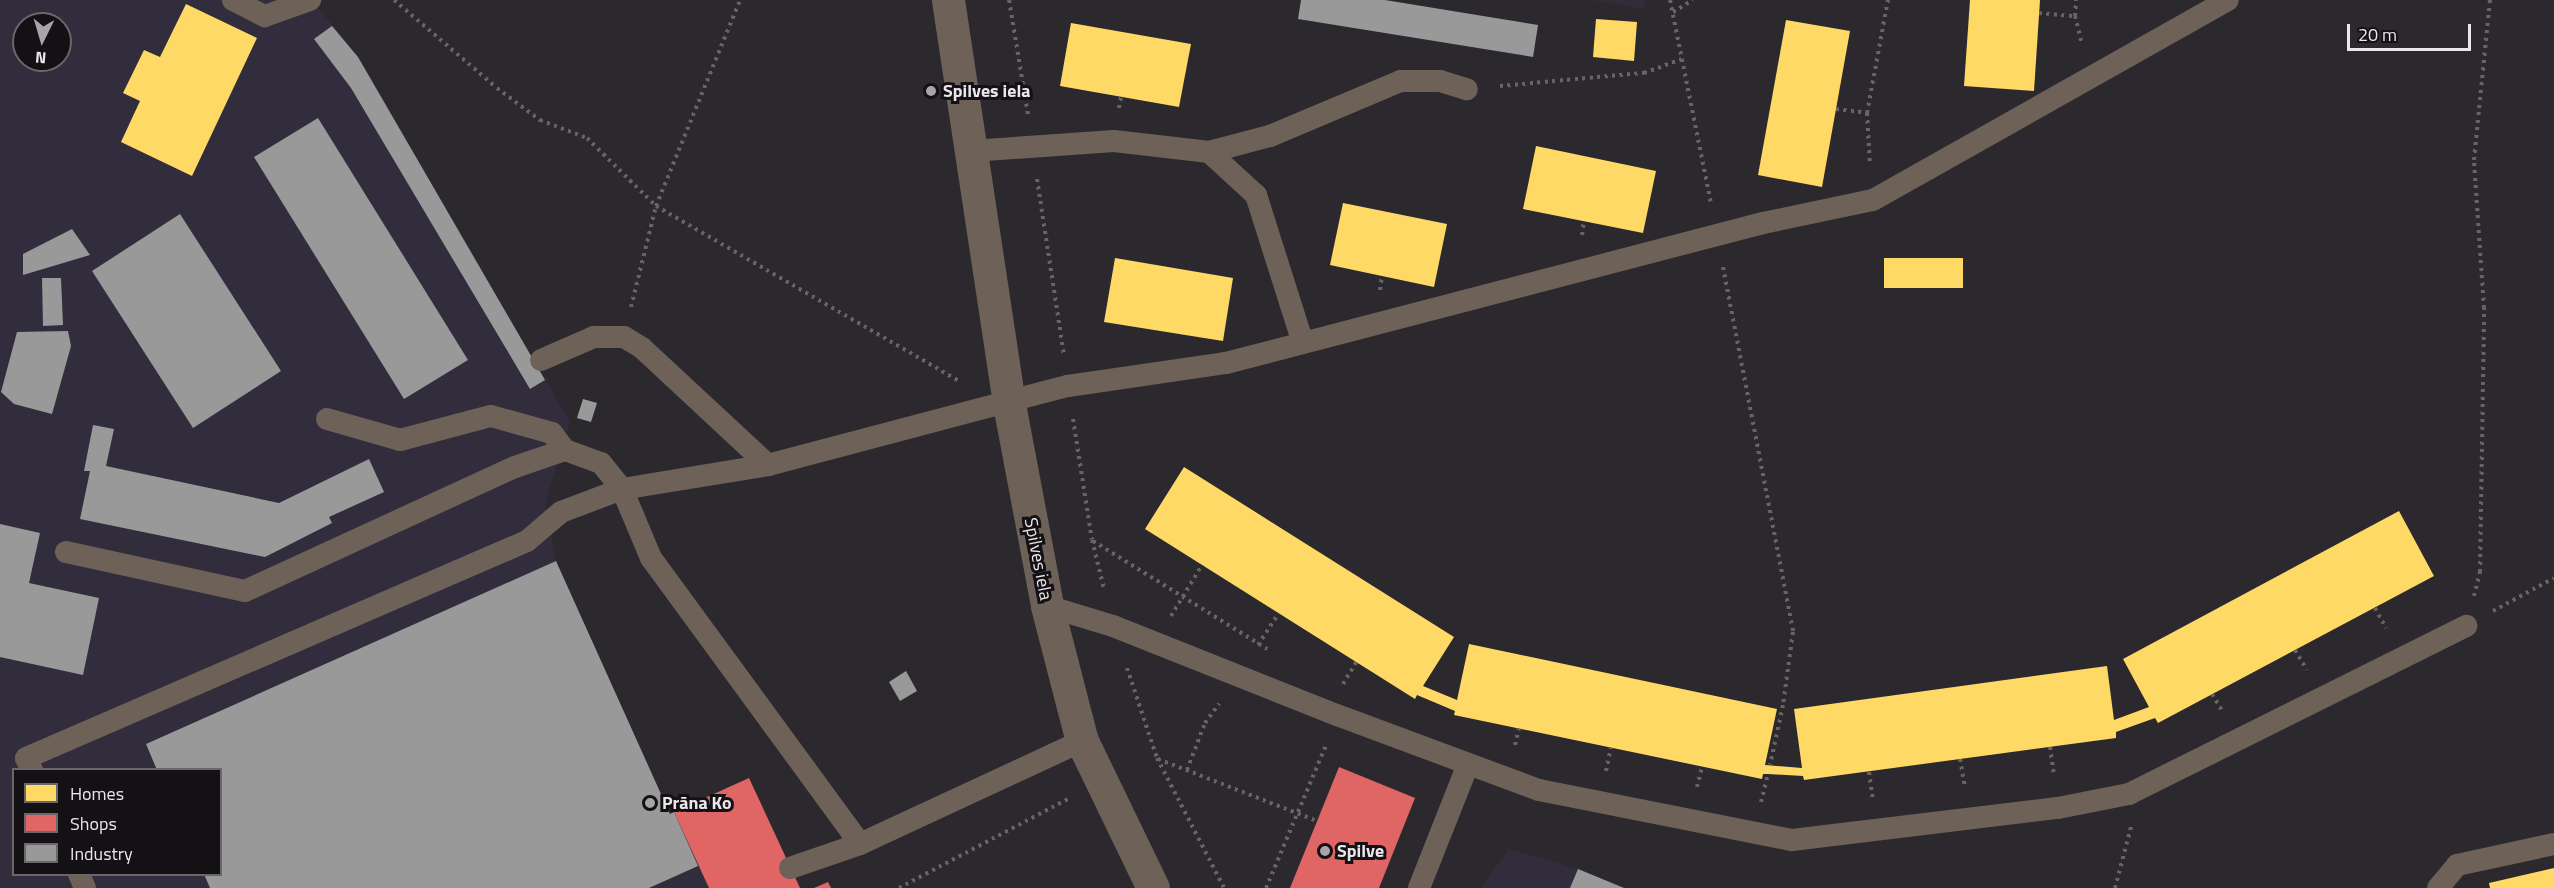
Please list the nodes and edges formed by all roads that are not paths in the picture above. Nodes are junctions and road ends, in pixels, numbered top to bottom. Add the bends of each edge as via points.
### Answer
1 (233, 0) edge
2 (310, 0) edge
3 (948, 0) edge
4 (2228, 0) edge
5 (1467, 89) road end
6 (971, 151) junction
7 (1209, 152) junction
8 (1303, 343) junction
9 (541, 360) dead end
10 (1009, 404) junction
11 (327, 419) dead end
12 (565, 450) junction
13 (768, 465) junction
14 (622, 489) junction
15 (66, 552) dead end
16 (1047, 606) junction
17 (2466, 626) road end
18 (1082, 741) junction
19 (1468, 764) junction
20 (31, 768) edge
21 (860, 844) junction
22 (2554, 844) edge
23 (790, 868) dead end
24 (1153, 888) edge
25 (1419, 888) edge
26 (2438, 888) edge

1 - 2 lane via 265,16
3 - 6 street, Spilves iela
4 - 8 lane via 1873,200 1717,235
5 - 7 lane via 1440,81 1401,81 1270,136
6 - 7 lane via 1114,141
6 - 10 street, Spilves iela
7 - 8 lane via 1256,195
8 - 10 lane via 1226,363 1068,386
9 - 13 lane via 594,337 624,337 642,348
10 - 13 lane
10 - 16 street, Spilves iela
11 - 12 lane via 400,440 491,416 552,433
12 - 14 lane via 601,463
12 - 15 lane via 515,467 245,591
13 - 14 lane
14 - 20 lane via 561,512 527,541 26,758
14 - 21 lane via 651,558
16 - 18 street, Spilves iela
16 - 19 lane via 1113,626
17 - 19 lane via 2129,794 1878,832 1792,840 1539,790
18 - 21 lane
18 - 24 street, Spilves iela
19 - 25 lane
21 - 23 lane
22 - 26 lane via 2457,865

